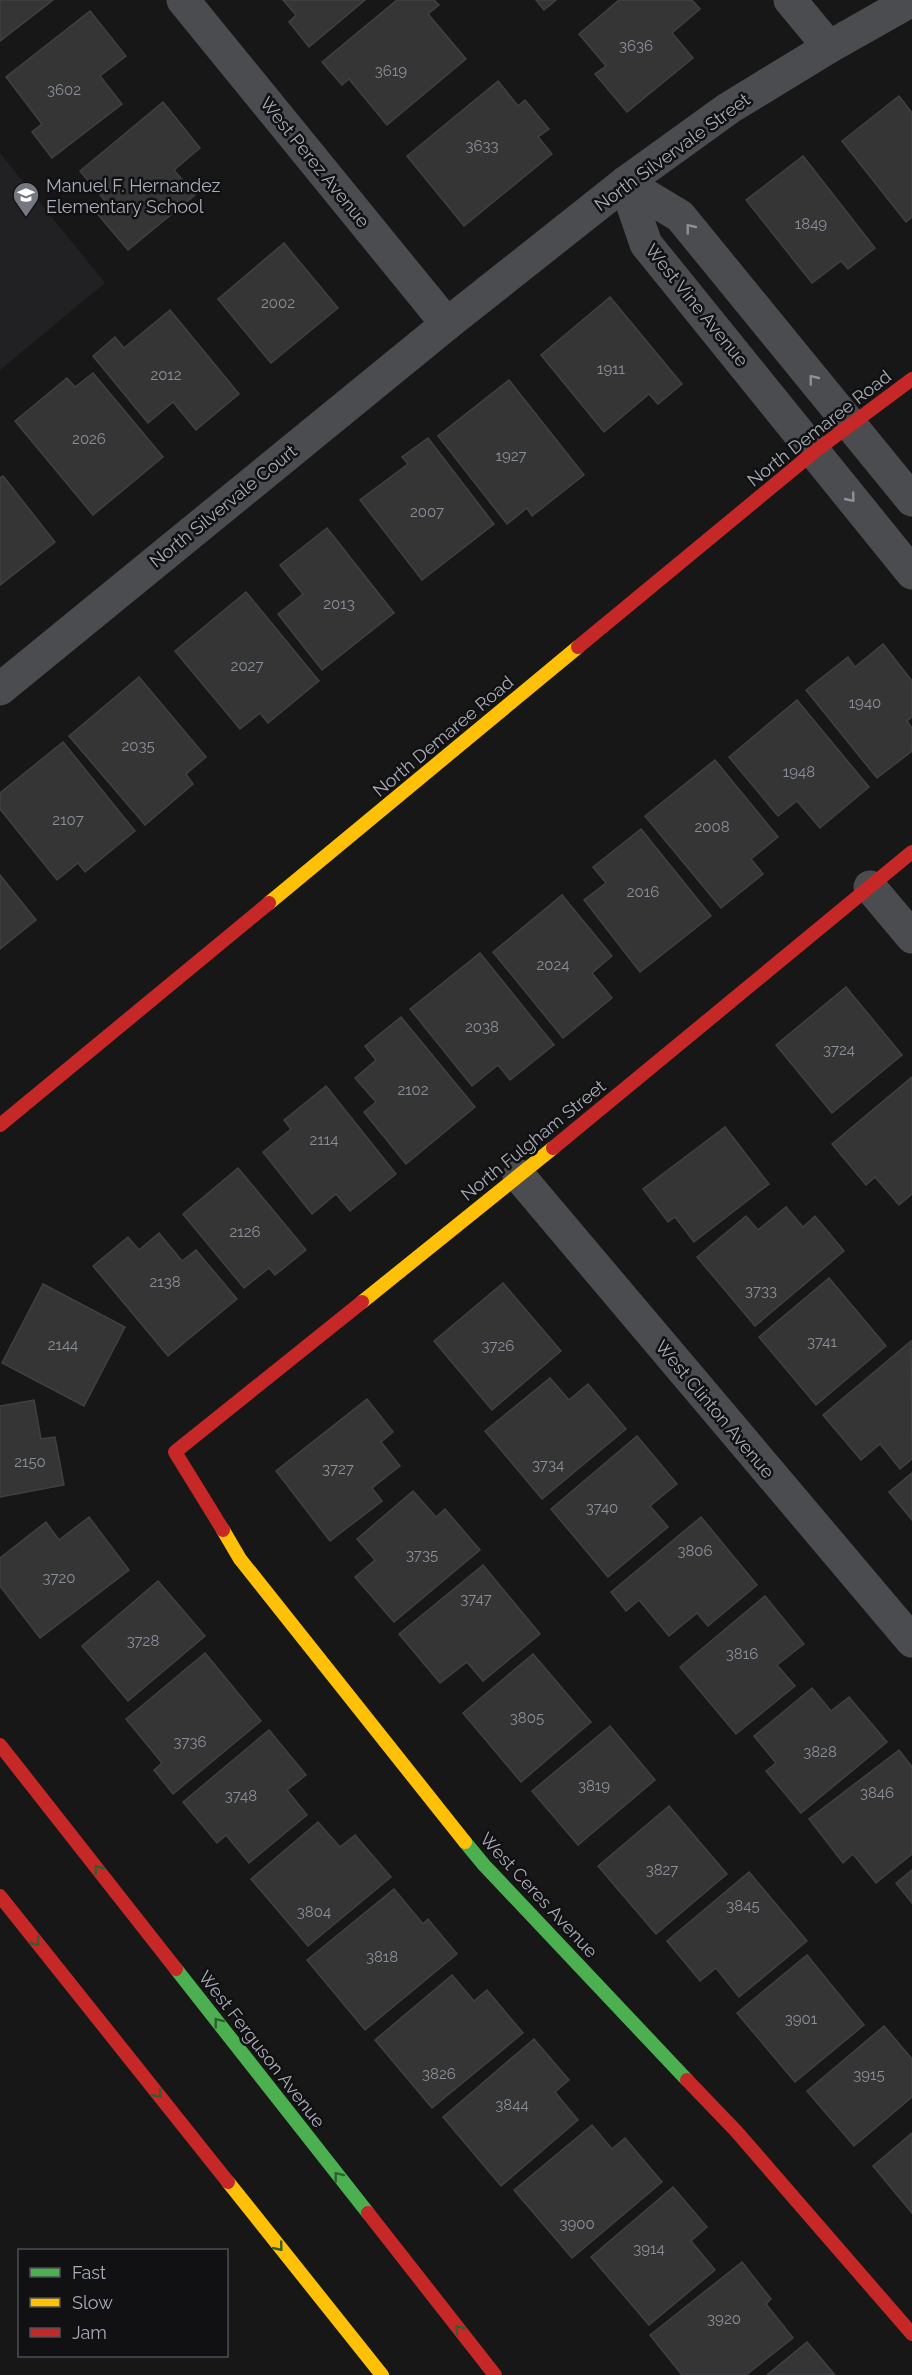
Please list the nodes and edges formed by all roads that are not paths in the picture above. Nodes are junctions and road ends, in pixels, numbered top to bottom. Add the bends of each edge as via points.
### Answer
1 (183, 0) edge
2 (790, 0) edge
3 (912, 0) edge
4 (829, 47) junction
5 (625, 183) junction
6 (447, 324) junction
7 (912, 379) edge
8 (850, 424) junction
9 (814, 452) junction
10 (912, 500) edge
11 (912, 573) edge
12 (0, 689) edge
13 (912, 852) edge
14 (870, 887) junction
15 (912, 937) edge
16 (0, 1125) edge
17 (519, 1176) junction
18 (175, 1452) joint
19 (912, 1641) edge
20 (0, 1745) edge
21 (0, 1896) edge
22 (912, 2334) edge
23 (382, 2375) edge
24 (495, 2375) edge

1 - 6 street, West Perez Avenue
2 - 4 street
3 - 4 street, North Silvervale Street
4 - 5 street, North Silvervale Street via 729,108
5 - 6 street, North Silvervale Street
8 -> 5 street via 680,216
5 - 9 street, West Vine Avenue via 646,244
6 - 12 street, North Silvervale Court
7 - 8 street, North Demaree Road
8 - 9 street, North Demaree Road
8 - 10 street
9 -> 11 street, West Vine Avenue
9 - 16 street, North Demaree Road
13 - 14 street, North Fulgham Street
14 - 15 street
14 - 17 street, North Fulgham Street
17 - 18 street, North Fulgham Street
17 - 19 street, West Clinton Avenue
18 - 22 street, West Ceres Avenue via 240,1559 484,1865 736,2131
24 -> 20 street, West Ferguson Avenue
21 -> 23 street

